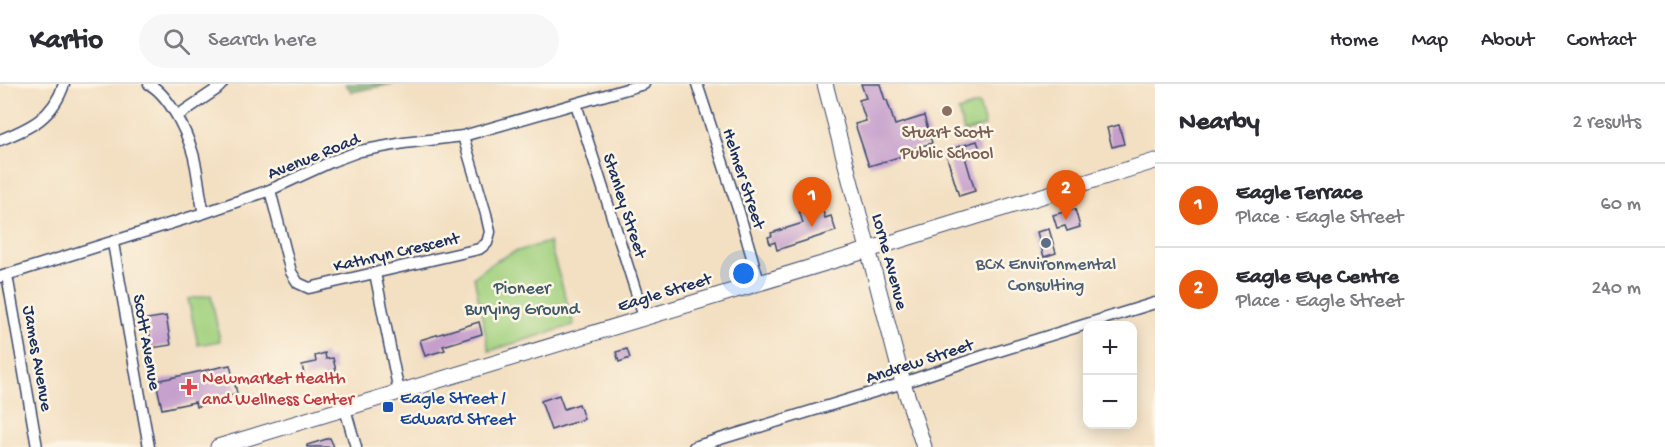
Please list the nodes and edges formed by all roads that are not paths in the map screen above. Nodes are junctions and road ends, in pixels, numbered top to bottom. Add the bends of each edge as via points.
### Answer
1 (64, 84) edge
2 (149, 84) edge
3 (222, 84) edge
4 (644, 84) edge
5 (697, 84) edge
6 (825, 84) edge
7 (576, 104) junction
8 (177, 116) junction
9 (463, 136) junction
10 (0, 140) edge
11 (1155, 161) edge
12 (270, 190) junction
13 (204, 213) junction
14 (113, 243) junction
15 (868, 250) junction
16 (375, 273) junction
17 (4, 276) edge
18 (759, 282) junction
19 (1155, 303) edge
20 (644, 317) junction
21 (903, 383) junction
22 (399, 392) junction
23 (345, 409) junction
24 (38, 447) edge
25 (149, 447) edge
26 (218, 447) edge
27 (356, 447) edge
28 (694, 447) edge
29 (924, 447) edge

1 - 10 street via 42,119
2 - 8 street
3 - 8 street
4 - 7 street, Avenue Road
5 - 18 street, Helmer Street
6 - 15 main road, Lorne Avenue
7 - 9 street, Avenue Road
7 - 20 street, Stanley Street
8 - 13 street via 196,167
9 - 12 street, Avenue Road via 360,151
9 - 16 street, Kathryn Crescent via 486,214 490,232 487,243 479,249
11 - 15 main road, Eagle Street
12 - 13 street, Avenue Road
12 - 16 street, Kathryn Crescent via 291,272 298,283 309,288
13 - 14 street, Avenue Road
14 - 17 street, Avenue Road
14 - 25 street, Scott Avenue
15 - 18 main road, Eagle Street
15 - 21 main road, Lorne Avenue
16 - 22 street
17 - 24 street, James Avenue
18 - 20 main road, Eagle Street
19 - 21 street, Andrew Street
20 - 22 main road, Eagle Street
21 - 28 street, Andrew Street
21 - 29 main road, Lorne Avenue
22 - 23 main road, Eagle Street
23 - 26 main road, Eagle Street
23 - 27 street

